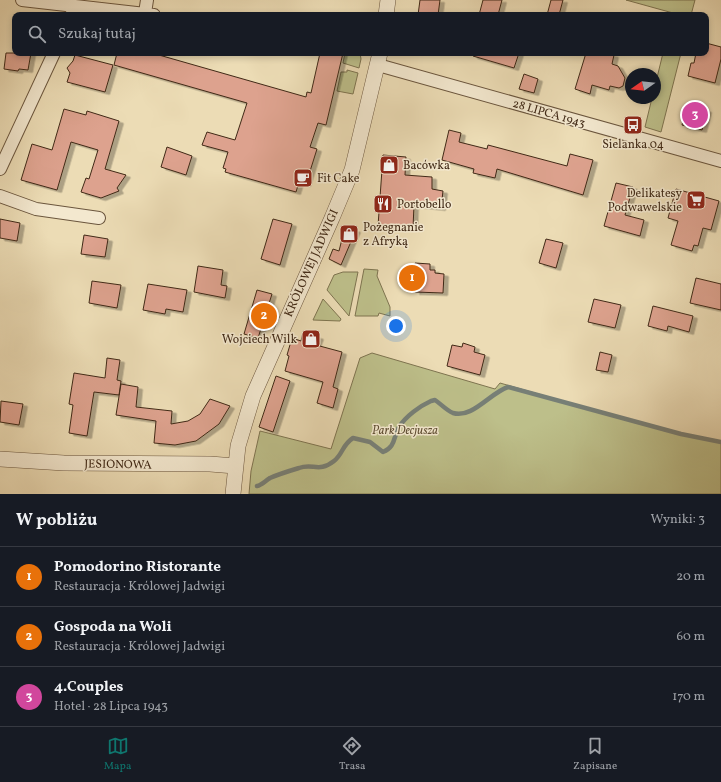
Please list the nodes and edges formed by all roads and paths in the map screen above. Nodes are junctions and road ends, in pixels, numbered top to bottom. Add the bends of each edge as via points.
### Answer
1 (22, 0) edge
2 (147, 0) edge
3 (388, 0) edge
4 (73, 10) edge
5 (112, 12) edge
6 (150, 12) edge
7 (386, 12) edge
8 (53, 56) edge
9 (379, 59) edge
10 (721, 161) edge
11 (0, 169) edge
12 (0, 196) edge
13 (99, 218) dead end
14 (0, 459) edge
15 (235, 466) junction
16 (233, 494) edge

1 - 4 street
2 - 6 street
3 - 7 street
4 - 5 street
8 - 11 street
9 - 10 street, 28 LIPCA 1943
9 - 15 street, KRÓLOWEJ JADWIGI via 352,170 253,396 238,446
12 - 13 street via 36,209
14 - 15 street, JESIONOWA via 64,463
15 - 16 street, KRÓLOWEJ JADWIGI

